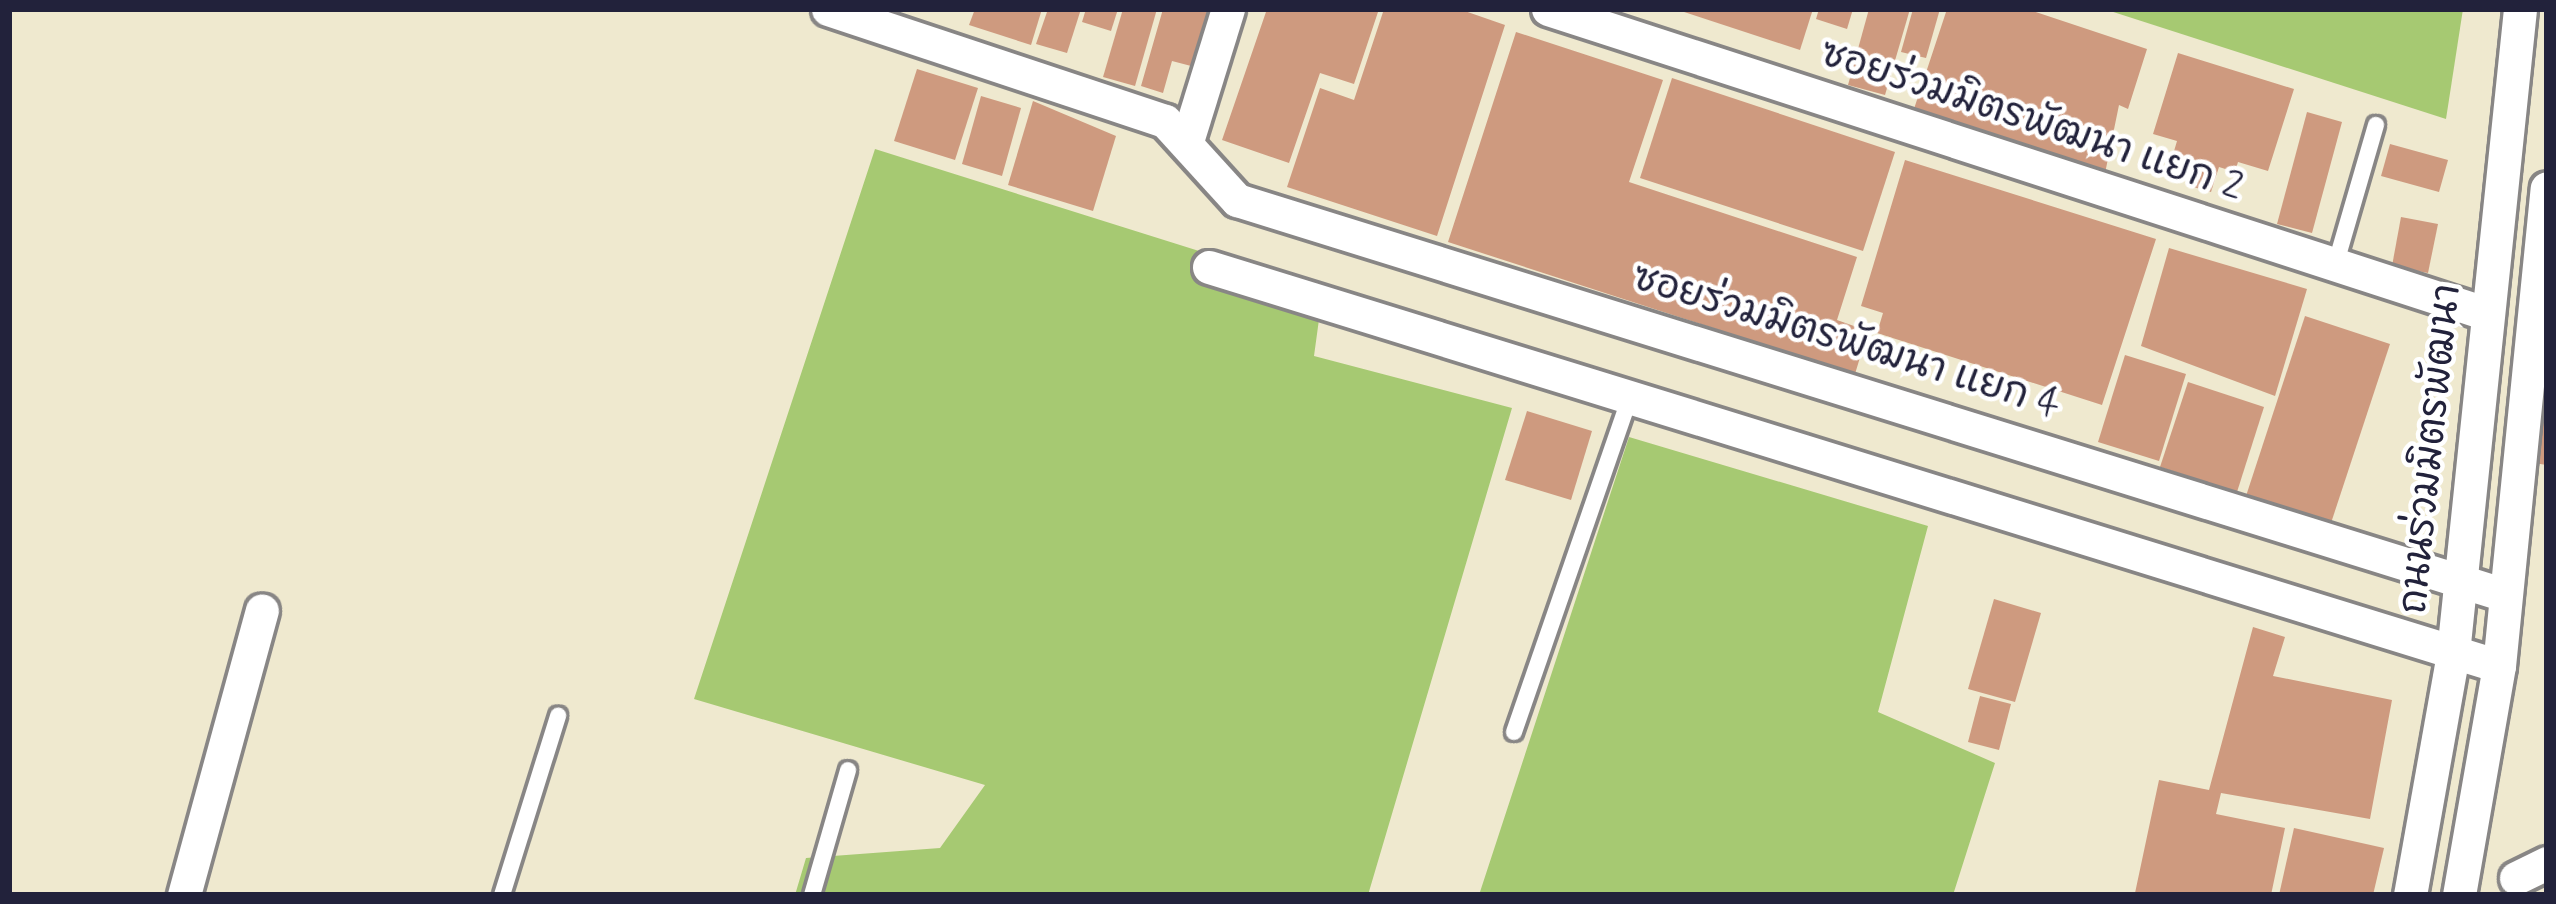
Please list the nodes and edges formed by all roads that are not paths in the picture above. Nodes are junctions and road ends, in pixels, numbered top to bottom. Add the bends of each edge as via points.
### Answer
1 (828, 9) edge
2 (1228, 9) edge
3 (1548, 9) edge
4 (2520, 9) edge
5 (2376, 124) dead end
6 (1188, 138) junction
7 (2547, 188) edge
8 (2335, 266) junction
9 (1209, 267) dead end
10 (2488, 314) junction
11 (1630, 400) junction
12 (2460, 582) junction
13 (2505, 595) junction
14 (262, 610) dead end
15 (2453, 653) junction
16 (2499, 666) junction
17 (558, 716) dead end
18 (1514, 732) dead end
19 (848, 770) dead end
20 (2547, 863) edge
21 (2516, 878) dead end
22 (184, 895) edge
23 (502, 895) edge
24 (812, 895) edge
25 (2410, 895) edge
26 (2459, 895) edge

1 - 6 street via 1166,121
2 - 6 street
3 - 8 street, ซอยร่วมมิตรพัฒนา แยก 2
4 - 10 street, ถนนร่วมมิตรพัฒนา
5 - 8 lane
6 - 12 street, ซอยร่วมมิตรพัฒนา แยก 4 via 1237,200
7 - 13 street
8 - 10 street, ซอยร่วมมิตรพัฒนา แยก 2
9 - 11 street
10 - 12 street, ถนนร่วมมิตรพัฒนา
11 - 15 street
11 - 18 lane
12 - 13 street, ซอยร่วมมิตรพัฒนา แยก 4
12 - 15 street, ถนนร่วมมิตรพัฒนา
13 - 16 street
14 - 22 street
15 - 16 street
15 - 25 street, ถนนร่วมมิตรพัฒนา
16 - 26 street
17 - 23 lane
19 - 24 lane
20 - 21 street

